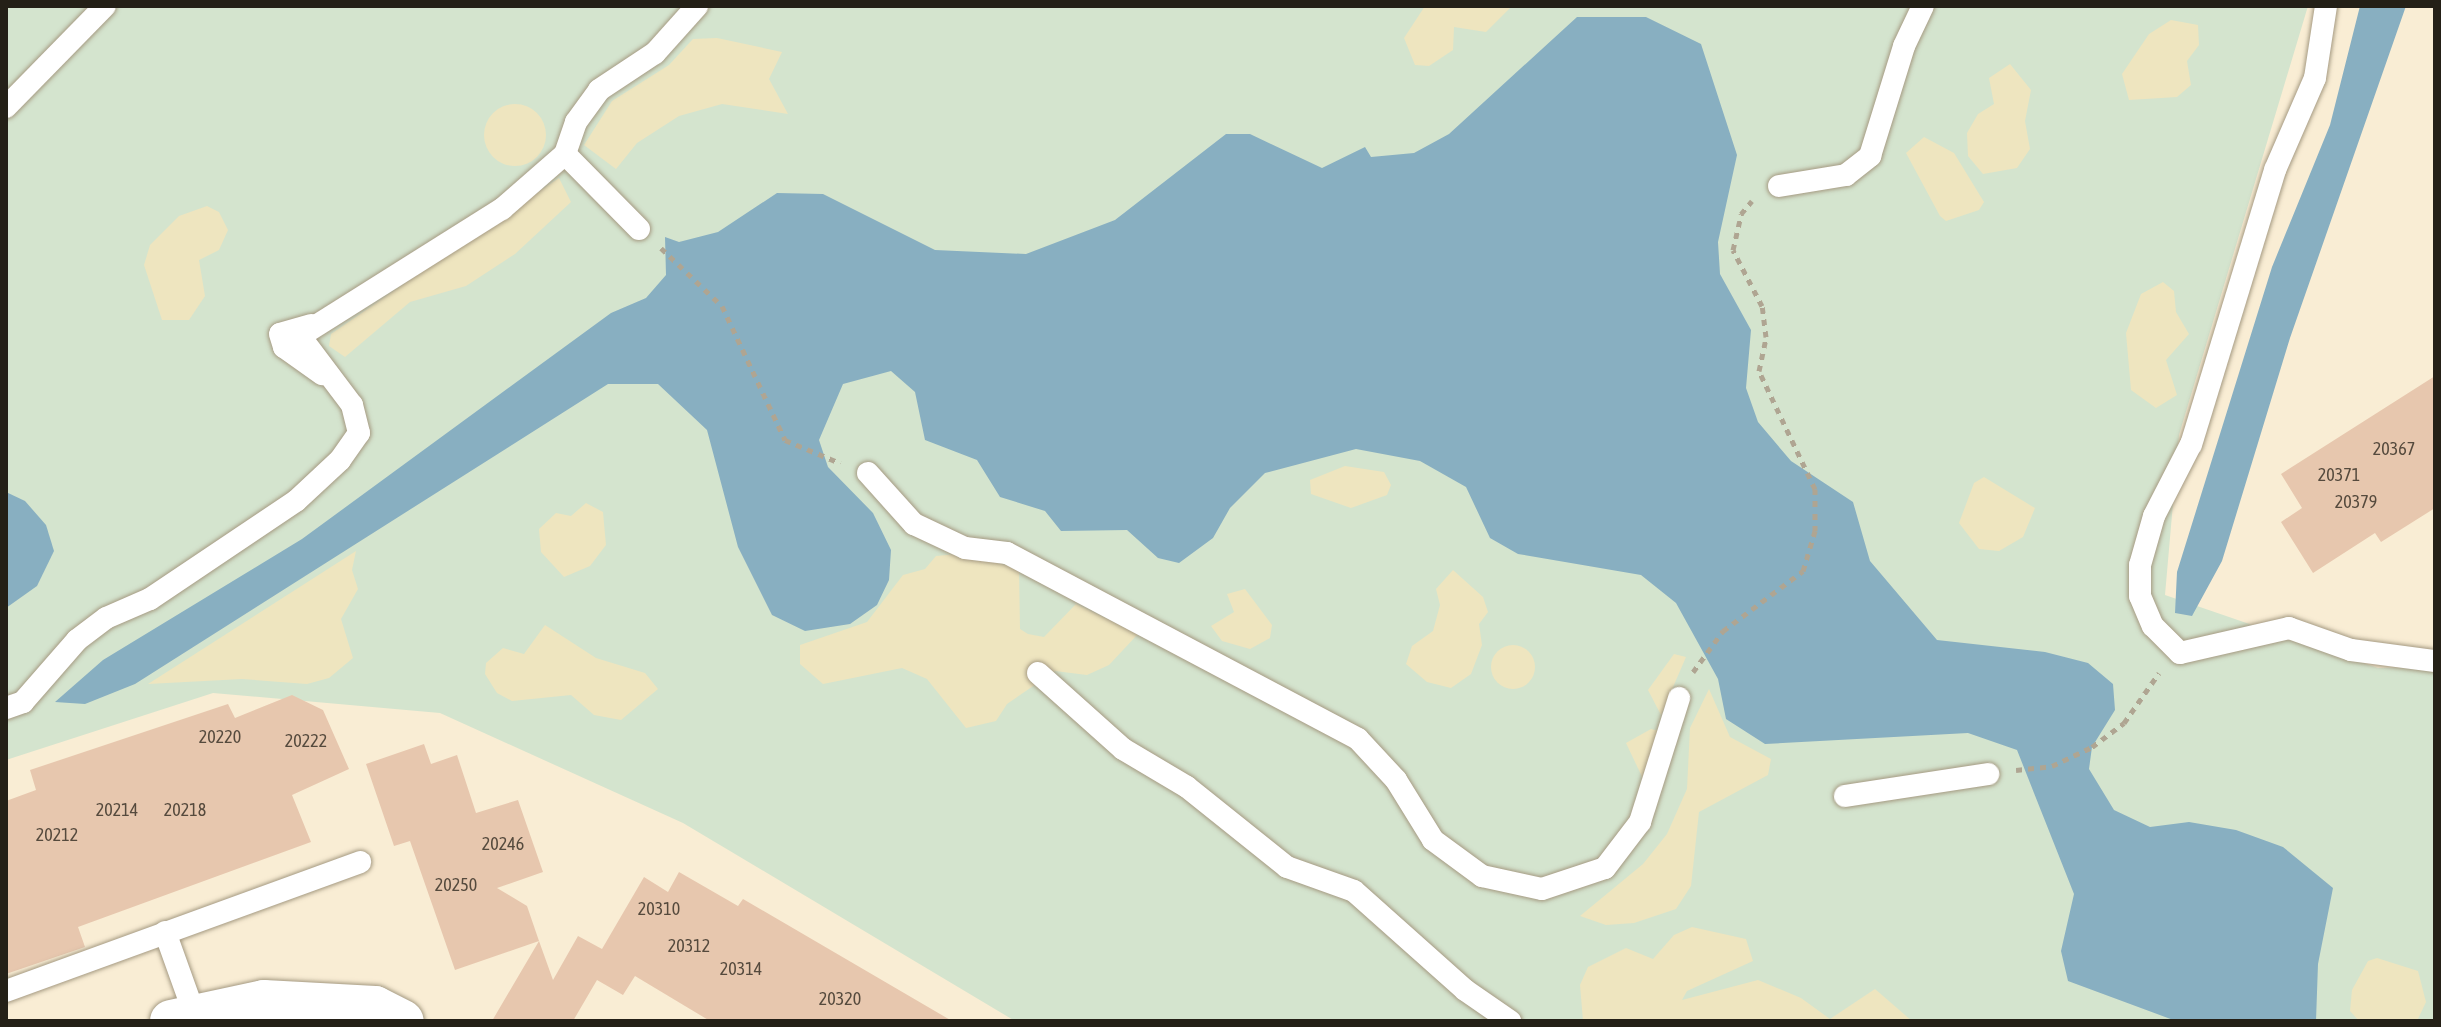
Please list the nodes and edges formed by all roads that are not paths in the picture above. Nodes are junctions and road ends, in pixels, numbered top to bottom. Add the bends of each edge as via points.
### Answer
1 (105, 6) edge
2 (697, 6) edge
3 (1923, 6) edge
4 (2326, 6) edge
5 (6, 107) edge
6 (565, 154) junction
7 (1779, 186) road end
8 (639, 229) road end
9 (321, 323) junction
10 (334, 381) junction
11 (868, 473) road end
12 (2435, 661) edge
13 (1038, 673) dead end
14 (1679, 698) road end
15 (6, 708) edge
16 (1988, 774) road end
17 (1845, 796) dead end
18 (360, 862) dead end
19 (165, 932) junction
20 (6, 991) edge
21 (183, 1018) edge
22 (403, 1021) edge
23 (1510, 1021) edge

1 - 5 lane
2 - 6 lane via 655,53 599,90 576,122
3 - 7 lane via 1904,46 1870,156 1846,175
4 - 12 lane via 2315,78 2275,170 2191,444 2154,516 2140,565 2140,596 2153,626 2180,653 2289,628 2351,650
6 - 8 lane
6 - 9 lane via 502,209
9 - 10 lane via 300,336
9 - 10 lane via 280,334 284,347
10 - 15 lane via 352,405 359,433 340,460 296,501 150,599 77,640 23,702
11 - 14 lane via 914,524 965,548 1007,553 1358,739 1396,780 1433,840 1482,876 1542,889 1605,868 1640,822
13 - 23 lane via 1123,749 1208,803 1287,867 1354,891 1465,990
16 - 17 lane
18 - 19 lane
19 - 20 lane
19 - 21 lane
21 - 22 street via 264,1001 375,1007

